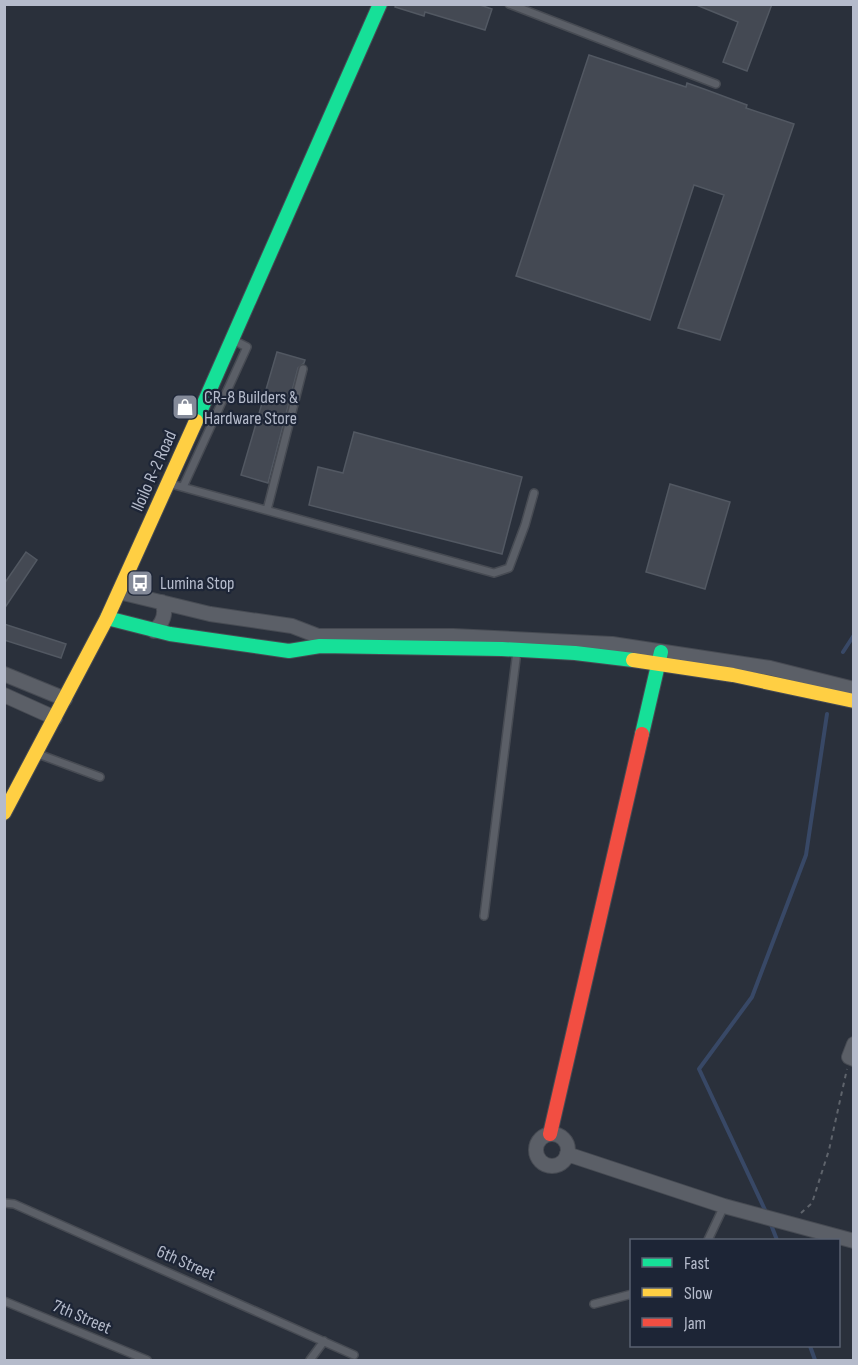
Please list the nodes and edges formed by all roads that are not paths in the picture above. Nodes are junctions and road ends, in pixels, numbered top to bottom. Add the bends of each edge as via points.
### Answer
1 (380, 4) edge
2 (509, 4) edge
3 (716, 84) dead end
4 (232, 340) junction
5 (303, 369) dead end
6 (168, 483) junction
7 (183, 487) junction
8 (534, 493) dead end
9 (267, 510) junction
10 (119, 592) junction
11 (162, 602) junction
12 (210, 614) junction
13 (107, 618) junction
14 (292, 626) junction
15 (154, 631) junction
16 (205, 640) junction
17 (370, 642) junction
18 (526, 647) junction
19 (289, 651) junction
20 (660, 657) junction
21 (4, 674) edge
22 (831, 689) junction
23 (854, 689) edge
24 (4, 695) edge
25 (64, 699) junction
26 (854, 701) edge
27 (55, 718) junction
28 (35, 754) junction
29 (100, 777) dead end
30 (4, 813) edge
31 (484, 916) dead end
32 (854, 1044) edge
33 (851, 1058) edge
34 (549, 1134) junction
35 (567, 1154) junction
36 (4, 1203) edge
37 (724, 1206) junction
38 (708, 1239) edge
39 (854, 1241) edge
40 (630, 1295) edge
41 (4, 1301) edge
42 (594, 1304) dead end
43 (324, 1341) junction
44 (354, 1355) dead end
45 (147, 1360) edge
46 (310, 1360) edge

1 - 4 street, Iloilo R-2 Road
2 - 3 lane
4 - 6 street, Iloilo R-2 Road
4 - 7 lane via 248,347
5 - 9 lane
6 - 7 lane
6 - 10 street, Iloilo R-2 Road
7 - 9 lane
8 - 9 lane via 509,568 494,573
10 - 11 street
10 - 13 street, Iloilo R-2 Road
11 - 12 street
11 - 15 street via 164,617
12 - 14 street
12 - 16 street
13 - 15 street
13 - 25 street, Iloilo R-2 Road
14 - 17 street via 318,636
14 - 19 street
15 - 16 street
16 - 19 street
17 - 18 street
17 - 19 street
18 - 20 street via 611,650
18 - 31 lane
20 - 22 street via 768,674
20 - 34 street
21 - 25 street
22 - 23 street
22 - 26 street
24 - 27 street
25 - 27 street, Iloilo R-2 Road
27 - 28 street, Iloilo R-2 Road
28 - 29 lane
28 - 30 street, Iloilo R-2 Road
32 - 33 street
34 - 35 street via 565,1141
34 - 35 street via 537,1145 538,1159 554,1167
35 - 37 street
36 - 43 lane, 6th Street via 24,1208
37 - 38 lane
37 - 39 street
40 - 42 lane
41 - 45 lane, 7th Street
43 - 44 lane, 6th Street
43 - 46 lane

